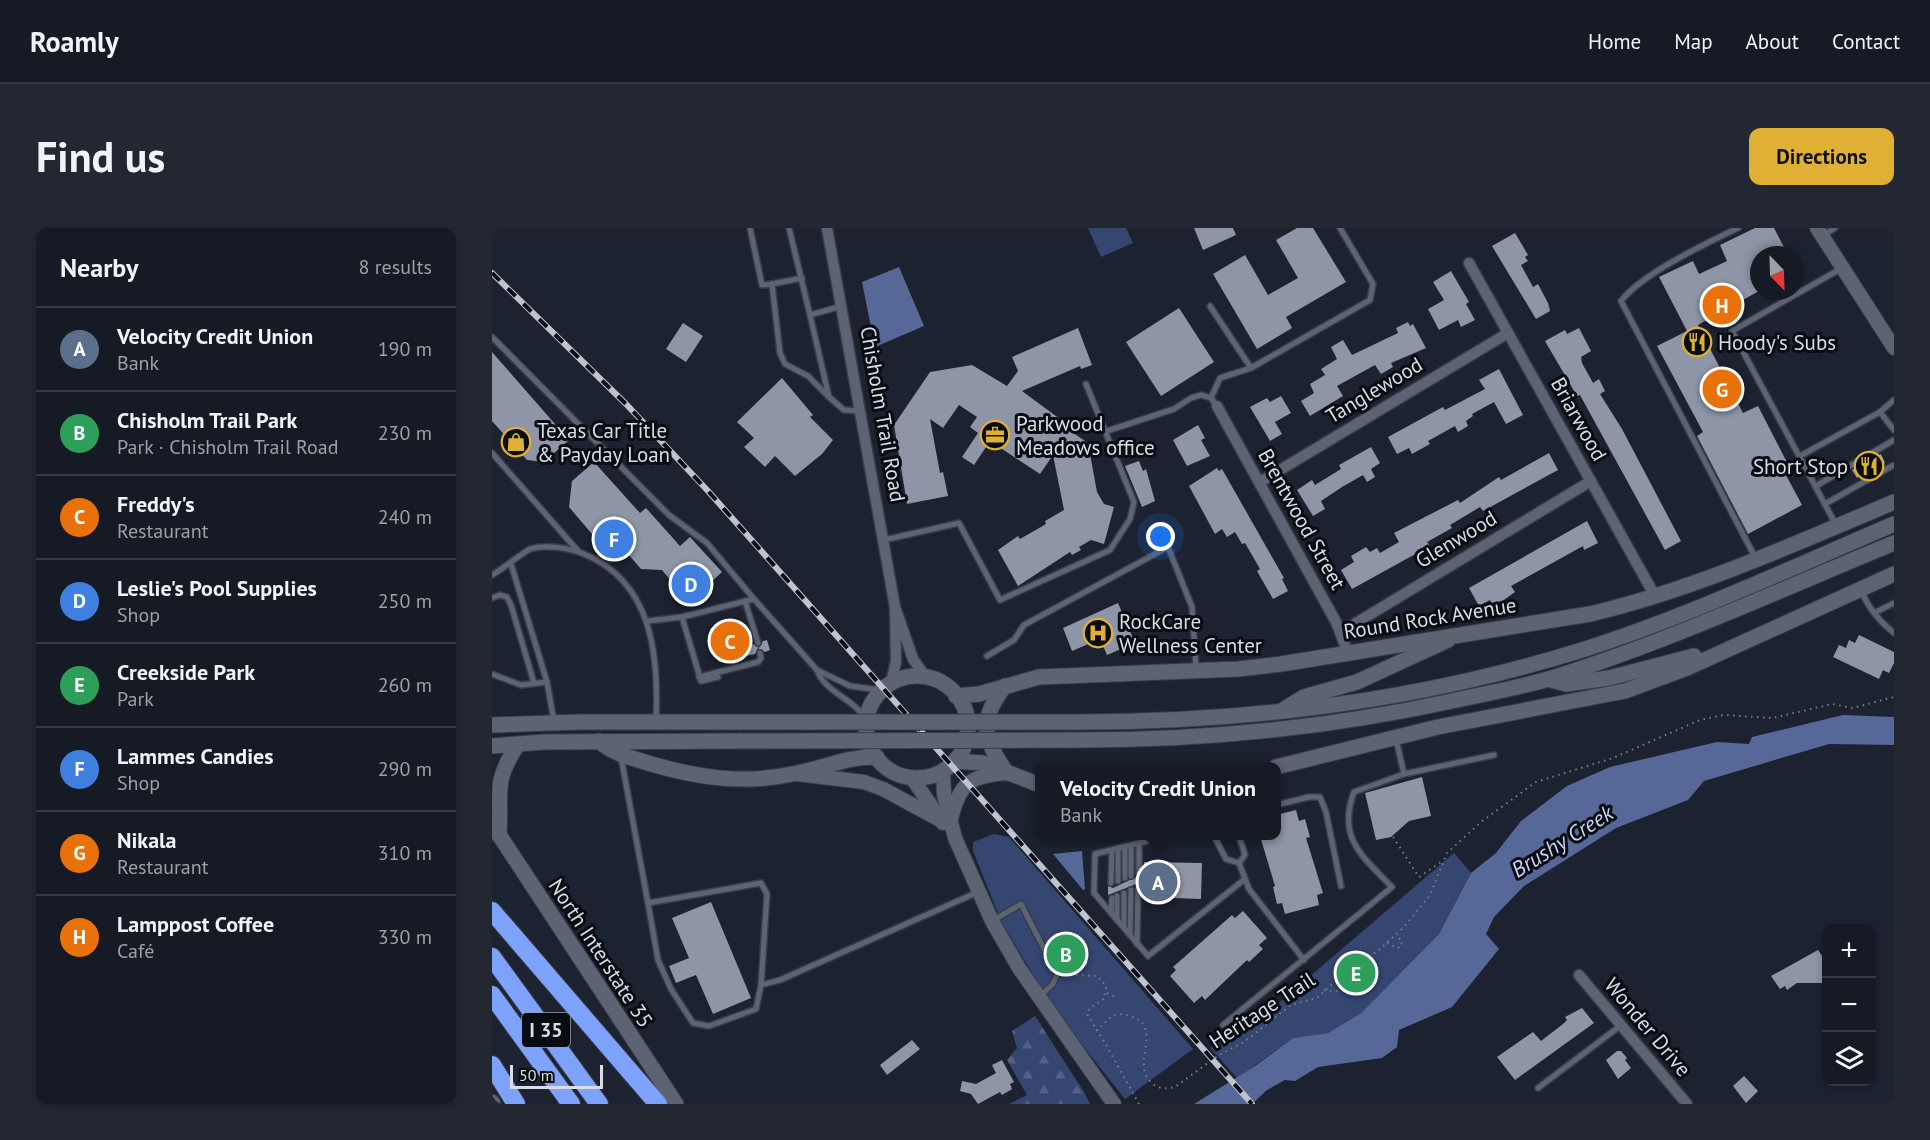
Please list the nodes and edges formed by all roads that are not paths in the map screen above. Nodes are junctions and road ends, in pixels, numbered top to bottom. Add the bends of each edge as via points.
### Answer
1 (750, 228) edge
2 (789, 228) edge
3 (827, 228) edge
4 (1340, 228) edge
5 (1738, 228) edge
6 (1835, 228) edge
7 (1820, 232) edge
8 (1469, 263) dead end
9 (1843, 268) junction
10 (802, 278) junction
11 (772, 284) junction
12 (842, 306) junction
13 (1210, 306) dead end
14 (810, 315) junction
15 (1508, 333) junction
16 (492, 337) edge
17 (1894, 348) edge
18 (1251, 368) junction
19 (1086, 384) dead end
20 (829, 397) junction
21 (1214, 402) junction
22 (1892, 402) edge
23 (1894, 410) edge
24 (861, 411) junction
25 (1880, 412) junction
26 (1894, 430) edge
27 (1107, 431) junction
28 (1894, 440) edge
29 (492, 453) edge
30 (1800, 456) junction
31 (1894, 465) edge
32 (1592, 481) junction
33 (1260, 482) junction
34 (1816, 486) junction
35 (1894, 502) edge
36 (1825, 504) junction
37 (1894, 524) edge
38 (1837, 526) junction
39 (884, 540) junction
40 (1894, 543) edge
41 (579, 552) junction
42 (1756, 559) junction
43 (511, 564) junction
44 (1894, 574) edge
45 (492, 575) edge
46 (1860, 589) junction
47 (1655, 596) junction
48 (492, 598) edge
49 (754, 598) junction
50 (745, 601) junction
51 (1894, 603) edge
52 (895, 607) junction
53 (1874, 614) junction
54 (682, 617) junction
55 (648, 621) junction
56 (1341, 632) junction
57 (1894, 633) edge
58 (1456, 636) junction
59 (758, 643) dead end
60 (1735, 647) junction
61 (760, 653) dead end
62 (1348, 653) junction
63 (987, 656) dead end
64 (817, 670) junction
65 (1196, 671) junction
66 (492, 674) edge
67 (926, 676) junction
68 (699, 677) junction
69 (718, 677) dead end
70 (1548, 679) junction
71 (547, 682) junction
72 (534, 683) junction
73 (885, 686) junction
74 (1005, 686) junction
75 (956, 696) junction
76 (1279, 712) junction
77 (492, 717) edge
78 (529, 722) junction
79 (554, 722) junction
80 (656, 722) junction
81 (866, 723) junction
82 (492, 725) edge
83 (1396, 738) junction
84 (598, 741) junction
85 (518, 744) junction
86 (492, 746) edge
87 (621, 755) junction
88 (1494, 755) dead end
89 (877, 757) junction
90 (955, 761) junction
91 (1281, 766) edge
92 (943, 771) junction
93 (1007, 773) junction
94 (797, 774) junction
95 (1404, 774) junction
96 (912, 778) junction
97 (1035, 783) edge
98 (1281, 804) edge
99 (946, 820) junction
100 (496, 829) edge
101 (1151, 840) edge
102 (1216, 840) edge
103 (1240, 840) edge
104 (1139, 843) junction
105 (1121, 848) junction
106 (1239, 863) junction
107 (1139, 874) dead end
108 (1128, 877) dead end
109 (1245, 879) junction
110 (1118, 881) dead end
111 (1111, 883) dead end
112 (1341, 886) dead end
113 (1138, 888) dead end
114 (1131, 890) dead end
115 (980, 892) junction
116 (1124, 893) dead end
117 (648, 903) junction
118 (492, 911) edge
119 (1111, 913) junction
120 (1117, 920) junction
121 (993, 921) junction
122 (1124, 928) junction
123 (1130, 935) junction
124 (1137, 944) junction
125 (492, 957) edge
126 (1050, 960) junction
127 (1304, 960) junction
128 (1057, 974) junction
129 (1579, 975) dead end
130 (761, 985) junction
131 (492, 995) edge
132 (1039, 997) junction
133 (1223, 1025) dead end
134 (1620, 1026) junction
135 (492, 1065) edge
136 (1538, 1088) dead end
137 (516, 1104) edge
138 (571, 1104) edge
139 (599, 1104) edge
140 (658, 1104) edge
141 (676, 1104) edge
142 (1114, 1104) edge
143 (1687, 1104) edge

1 - 11 lane via 762,285
2 - 10 lane
3 - 12 street, Chisholm Trail Road
4 - 18 lane via 1373,284 1370,300
5 - 42 lane via 1647,278 1621,300
6 - 7 lane
7 - 9 street
8 - 15 street, Briarwood
9 - 17 street
9 - 30 lane via 1732,331
10 - 11 lane
10 - 14 lane
11 - 20 lane via 780,353 785,364 808,376
12 - 14 lane
12 - 24 street, Chisholm Trail Road
13 - 18 lane
14 - 20 lane
15 - 32 street, Briarwood
15 - 33 street, Tanglewood
16 - 49 lane via 669,516 707,543
18 - 21 lane via 1220,378
19 - 27 lane
20 - 24 lane via 844,410
21 - 27 lane via 1201,395 1174,409
21 - 33 street, Brentwood Street
22 - 23 lane
22 - 25 lane
24 - 39 street, Chisholm Trail Road
25 - 26 lane
25 - 30 lane
27 - 39 lane via 1134,502 1130,519 1110,550 1000,600 959,523
28 - 34 lane
29 - 41 lane
30 - 34 lane
31 - 36 lane
32 - 47 street, Briarwood
32 - 56 street, Glenwood
33 - 56 street, Brentwood Street
34 - 36 lane
35 - 38 main road, Round Rock Avenue
36 - 38 lane
37 - 76 main road via 1704,605 1572,652 1406,694
38 - 42 main road, Round Rock Avenue
39 - 52 street, Chisholm Trail Road
40 - 70 main road via 1694,627
41 - 43 lane via 531,549
41 - 55 lane via 618,574 642,606
42 - 47 main road, Round Rock Avenue
43 - 45 lane
43 - 71 lane
44 - 46 main road
46 - 53 lane
46 - 60 main road
47 - 58 main road, Round Rock Avenue via 1590,614
48 - 72 lane via 507,597 512,605
49 - 50 lane
49 - 64 lane
50 - 54 lane
50 - 59 lane
51 - 53 lane
52 - 67 street, Chisholm Trail Road via 913,659
52 - 73 street, Chisholm Trail Road via 896,662
53 - 57 lane
54 - 55 lane
54 - 68 lane
55 - 80 lane via 656,668
56 - 62 street, Brentwood Street
58 - 62 main road, Round Rock Avenue
58 - 76 main road via 1357,682 1304,697
60 - 70 main road via 1609,678 1566,684
60 - 83 main road via 1625,691
61 - 68 lane via 758,662
62 - 65 main road, Round Rock Avenue
63 - 65 lane via 1014,640 1024,625 1168,547 1192,607
64 - 73 lane via 850,686
64 - 81 lane via 830,688 857,707
65 - 74 main road, Round Rock Avenue via 1039,677
66 - 72 lane via 521,685
67 - 73 main road via 909,676
67 - 75 main road via 941,682
68 - 69 lane via 700,681
70 - 84 main road, bridge via 1410,710 1211,737
71 - 72 lane
71 - 79 lane
73 - 81 main road via 871,704
74 - 75 main road, Round Rock Avenue
74 - 93 main road via 988,712 986,727 994,755
75 - 90 main road via 967,727
76 - 80 main road, bridge via 1152,722
77 - 78 main road
78 - 79 main road
78 - 82 main road
79 - 80 main road
81 - 89 main road via 870,746
83 - 91 main road
83 - 95 lane
84 - 85 main road
84 - 87 main road
85 - 86 main road
85 - 100 main road via 504,759 494,782 500,819
87 - 94 main road via 712,779 755,780
87 - 117 lane
88 - 95 lane
89 - 94 main road via 854,758
89 - 96 main road via 892,771
90 - 92 main road
90 - 93 main road via 983,763
92 - 96 main road
92 - 99 street
93 - 97 main road
93 - 99 street via 968,782
94 - 99 street via 864,782
95 - 127 lane via 1354,792 1347,812 1357,851 1392,887
96 - 99 street
98 - 112 lane via 1320,797
99 - 115 street
100 - 141 main road, North Interstate 35
101 - 104 lane
102 - 106 lane via 1226,859
103 - 106 lane via 1245,855
104 - 105 lane
104 - 107 lane
105 - 108 lane
105 - 110 lane
105 - 111 lane
105 - 119 lane via 1095,854 1094,893
106 - 109 lane
109 - 124 lane via 1148,956
109 - 127 lane
113 - 124 lane
114 - 123 lane
115 - 121 street
115 - 130 lane
116 - 122 lane
117 - 130 lane via 761,883 767,894
117 - 130 lane via 658,960 693,1023 709,1026 756,1009
118 - 140 highway
119 - 120 lane
119 - 120 lane via 1114,897
120 - 122 lane
121 - 126 lane via 1021,904
121 - 132 street
122 - 123 lane
123 - 124 lane
125 - 139 highway, I 35
126 - 128 lane
126 - 128 lane via 1068,953 1072,959 1072,966
127 - 133 lane
128 - 132 lane via 1053,984
129 - 134 street, Wonder Drive
131 - 138 highway, I 35
132 - 142 street
134 - 136 lane
134 - 143 street, Wonder Drive
135 - 137 highway

